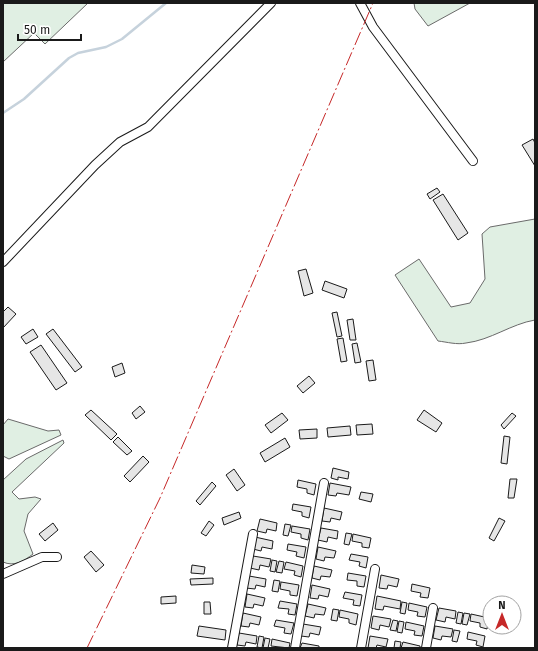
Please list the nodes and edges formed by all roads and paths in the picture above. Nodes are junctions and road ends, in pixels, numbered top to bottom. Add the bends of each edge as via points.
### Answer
1 (271, 3) edge
2 (360, 3) edge
3 (473, 162) dead end
4 (3, 262) edge
5 (324, 483) dead end
6 (253, 534) dead end
7 (57, 557) dead end
8 (375, 568) dead end
9 (3, 574) edge
10 (433, 608) dead end
11 (232, 648) edge
12 (295, 648) edge
13 (361, 648) edge
14 (426, 648) edge

1 - 4 street via 148,127 120,142 95,165
2 - 3 street via 373,27
5 - 12 street
6 - 11 street
7 - 9 street via 42,557
8 - 13 street
10 - 14 street

